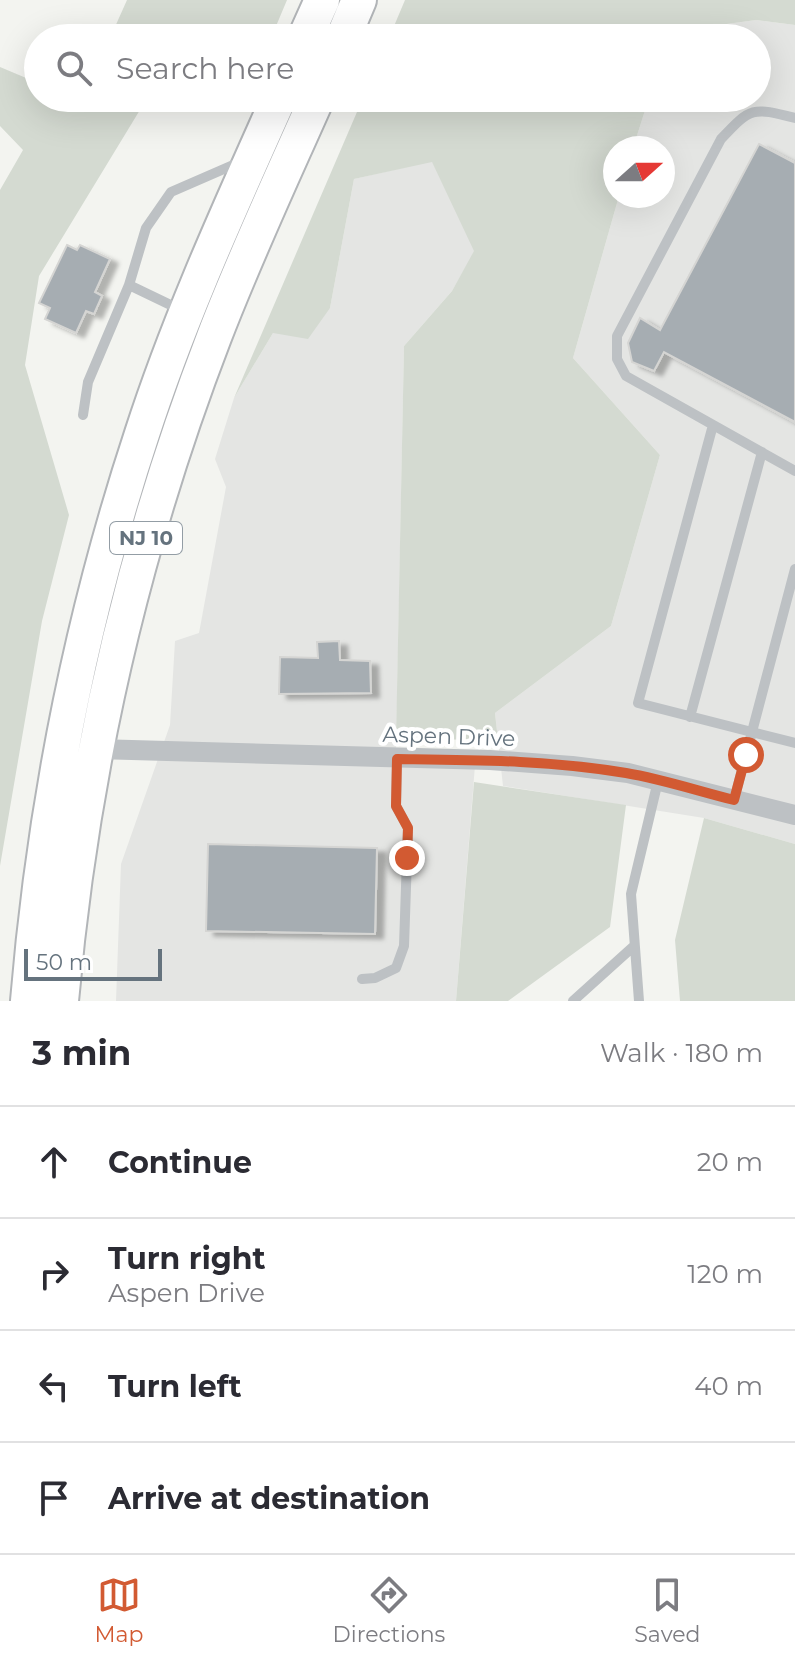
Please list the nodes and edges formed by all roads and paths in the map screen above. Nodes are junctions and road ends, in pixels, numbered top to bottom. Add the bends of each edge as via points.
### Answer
1 (322, 0) edge
2 (359, 0) edge
3 (311, 24) edge
4 (349, 24) edge
5 (271, 112) edge
6 (311, 112) edge
7 (759, 112) edge
8 (770, 112) edge
9 (795, 118) edge
10 (242, 161) junction
11 (129, 285) junction
12 (187, 313) junction
13 (83, 415) dead end
14 (713, 425) junction
15 (762, 452) junction
16 (795, 471) edge
17 (795, 569) edge
18 (690, 717) junction
19 (752, 733) junction
20 (795, 743) edge
21 (96, 749) junction
22 (397, 759) junction
23 (658, 781) junction
24 (734, 800) junction
25 (795, 815) edge
26 (634, 946) junction
27 (362, 979) dead end
28 (28, 1001) edge
29 (61, 1001) edge
30 (573, 1001) edge
31 (639, 1001) edge

1 - 3 highway
2 - 4 highway
5 - 10 highway, NJ 10
6 - 21 highway, NJ 10 via 219,324 179,434 125,614
7 - 14 lane via 745,114 721,139 617,336 617,359 626,376
8 - 9 lane
10 - 11 lane via 171,192 146,228
10 - 12 highway, NJ 10
11 - 12 lane
11 - 13 lane via 88,382
12 - 28 highway, NJ 10 via 142,433 80,662 42,872
14 - 15 lane
14 - 18 lane via 638,703
15 - 16 lane
15 - 18 lane
17 - 19 lane
18 - 19 lane
19 - 20 lane
19 - 24 lane
21 - 22 street, Aspen Drive
21 - 29 highway, NJ 10 via 74,876
22 - 23 street, Aspen Drive via 572,766
22 - 27 lane via 396,806 408,828 404,946 396,968
23 - 24 street, Aspen Drive
23 - 26 lane via 631,894
24 - 25 street, Aspen Drive
26 - 30 lane
26 - 31 lane

